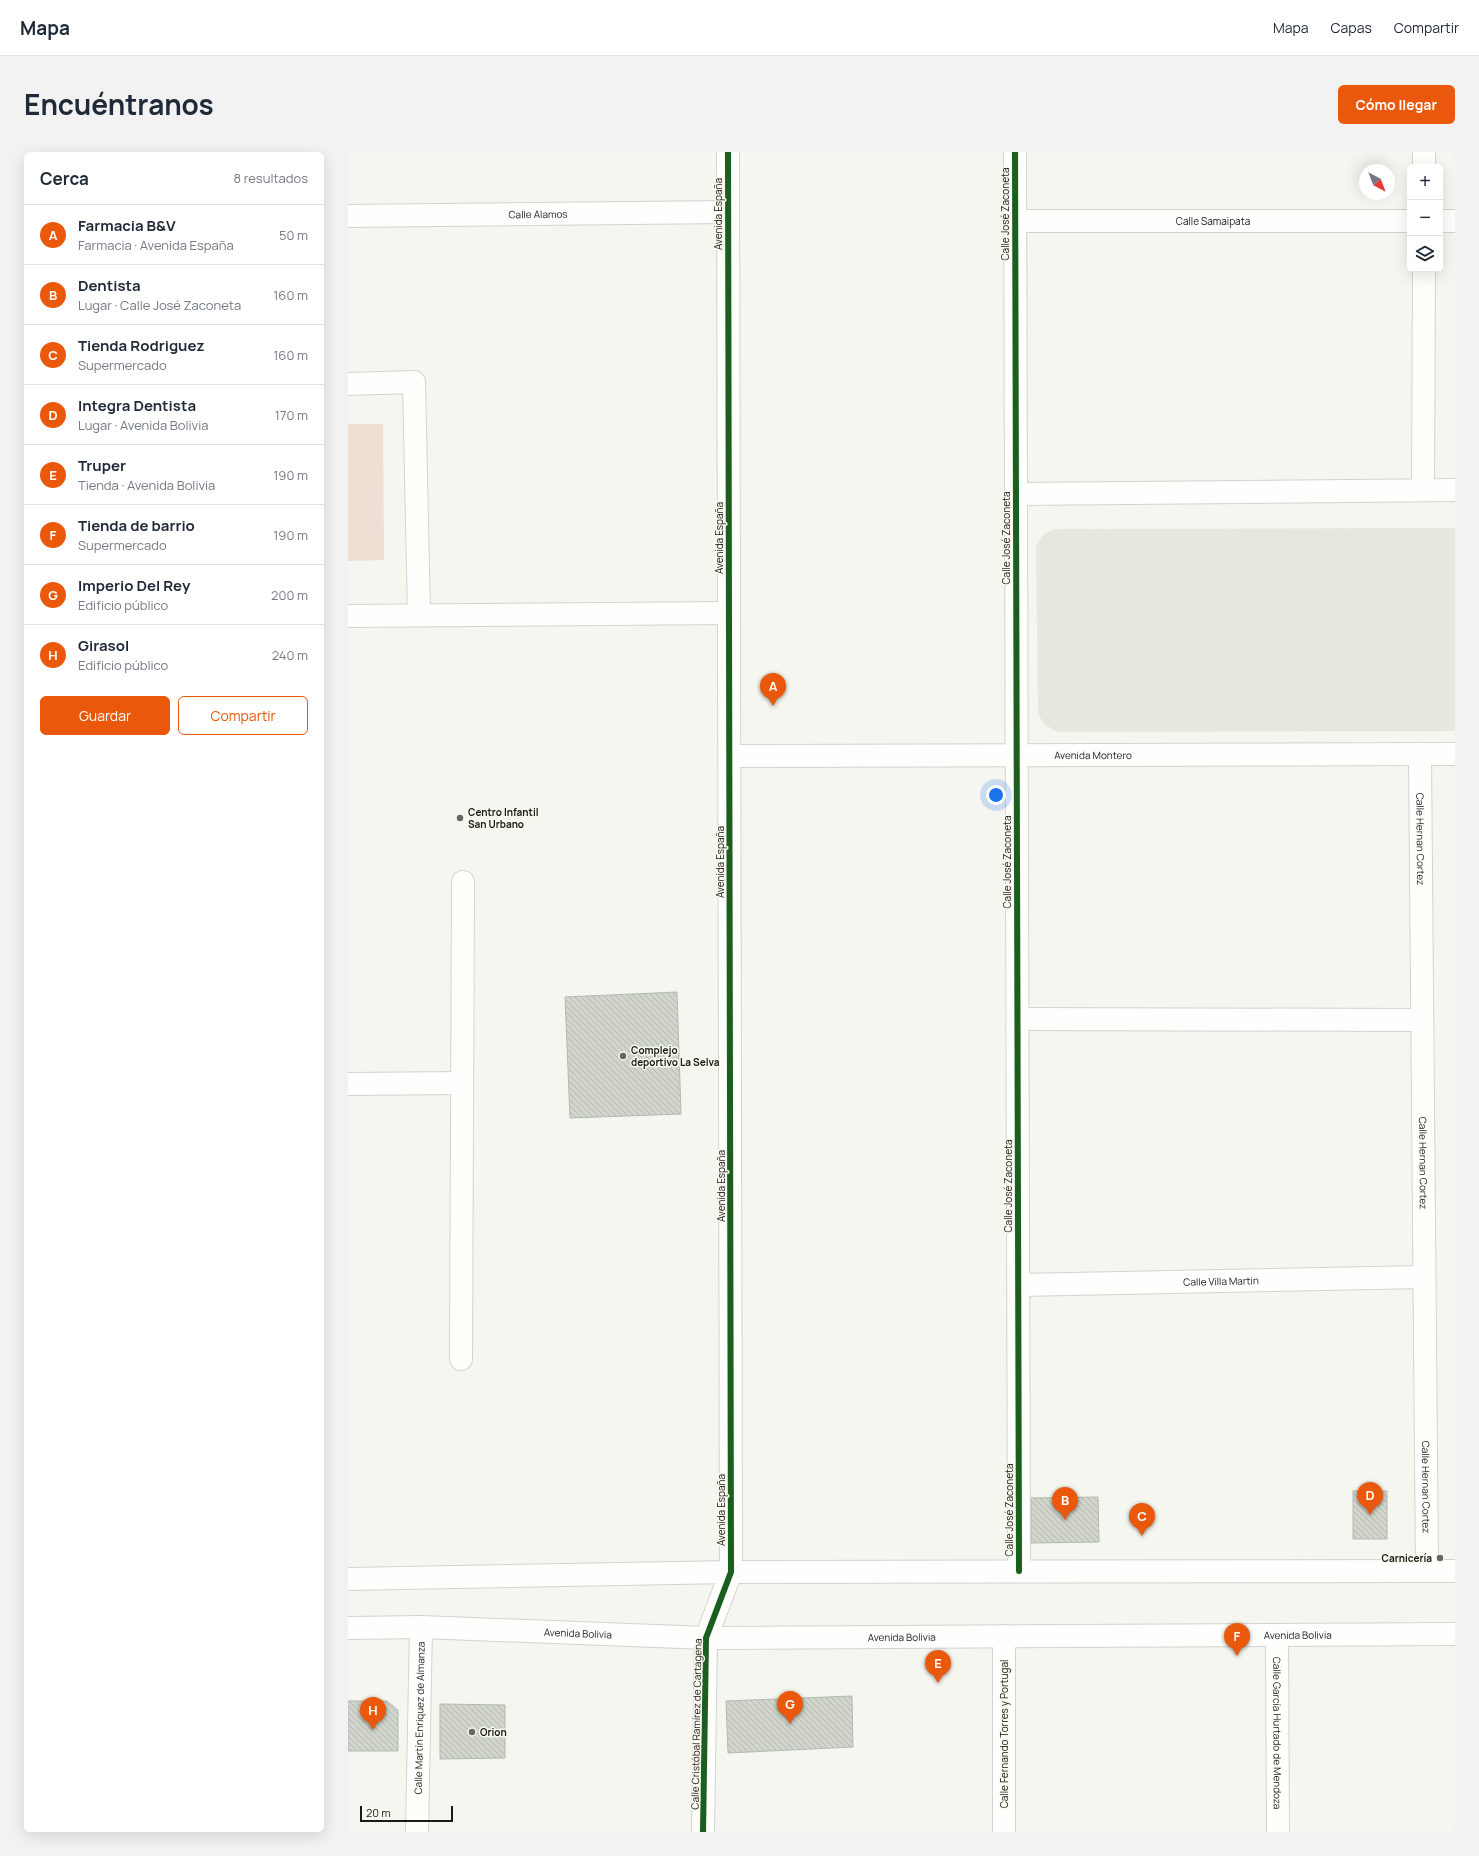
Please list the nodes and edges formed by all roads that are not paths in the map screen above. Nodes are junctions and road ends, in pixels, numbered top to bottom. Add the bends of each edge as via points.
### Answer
1 (728, 152) edge
2 (1015, 152) edge
3 (1424, 152) edge
4 (1424, 164) edge
5 (728, 212) junction
6 (348, 216) edge
7 (1016, 221) junction
8 (1407, 221) edge
9 (1443, 221) edge
10 (1455, 221) edge
11 (1424, 272) edge
12 (348, 384) edge
13 (1423, 490) junction
14 (1455, 490) edge
15 (1016, 494) junction
16 (729, 613) junction
17 (419, 615) junction
18 (348, 616) edge
19 (1420, 754) junction
20 (1455, 754) edge
21 (1017, 755) junction
22 (730, 756) junction
23 (463, 882) dead end
24 (1018, 1019) junction
25 (1422, 1020) junction
26 (462, 1083) junction
27 (348, 1084) edge
28 (1424, 1277) junction
29 (1019, 1284) junction
30 (461, 1359) dead end
31 (1020, 1571) junction
32 (1427, 1571) junction
33 (1455, 1571) edge
34 (731, 1572) junction
35 (348, 1579) edge
36 (421, 1627) junction
37 (348, 1628) edge
38 (1455, 1634) edge
39 (1277, 1635) junction
40 (1004, 1636) junction
41 (706, 1638) junction
42 (417, 1832) edge
43 (703, 1832) edge
44 (1004, 1832) edge
45 (1278, 1832) edge

1 - 5 street, Avenida España
2 - 7 street, Calle José Zaconeta
3 - 4 street
5 - 6 street, Calle Alamos
5 - 16 street, Avenida España
7 - 8 street, Calle Samaipata
7 - 15 street, Calle José Zaconeta
9 - 10 street
11 - 13 street
12 - 17 street via 414,382
13 - 14 street
13 - 15 street
15 - 21 street, Calle José Zaconeta
16 - 17 street
16 - 22 street, Avenida España
17 - 18 street
19 - 20 street, Avenida Montero
19 - 21 street, Avenida Montero
19 - 25 street, Calle Hernan Cortez
21 - 22 street, Avenida Montero
21 - 24 street, Calle José Zaconeta
22 - 34 street, Avenida España
23 - 26 street
24 - 25 street
24 - 29 street, Calle José Zaconeta
25 - 28 street, Calle Hernan Cortez
26 - 27 street
26 - 30 street
28 - 29 street, Calle Villa Martin
28 - 32 street, Calle Hernan Cortez
29 - 31 street, Calle José Zaconeta
31 - 32 street
31 - 34 street
32 - 33 street
34 - 35 street
34 - 41 street, Calle Cristóbal Ramírez de Cartagena
36 - 37 street, Avenida Bolivia
36 - 41 street, Avenida Bolivia
36 - 42 street, Calle Martín Enriquez de Almanza
38 - 39 street, Avenida Bolivia
39 - 40 street, Avenida Bolivia
39 - 45 street, Calle García Hurtado de Mendoza
40 - 41 street, Avenida Bolivia
40 - 44 street, Calle Fernando Torres y Portugal
41 - 43 street, Calle Cristóbal Ramírez de Cartagena

